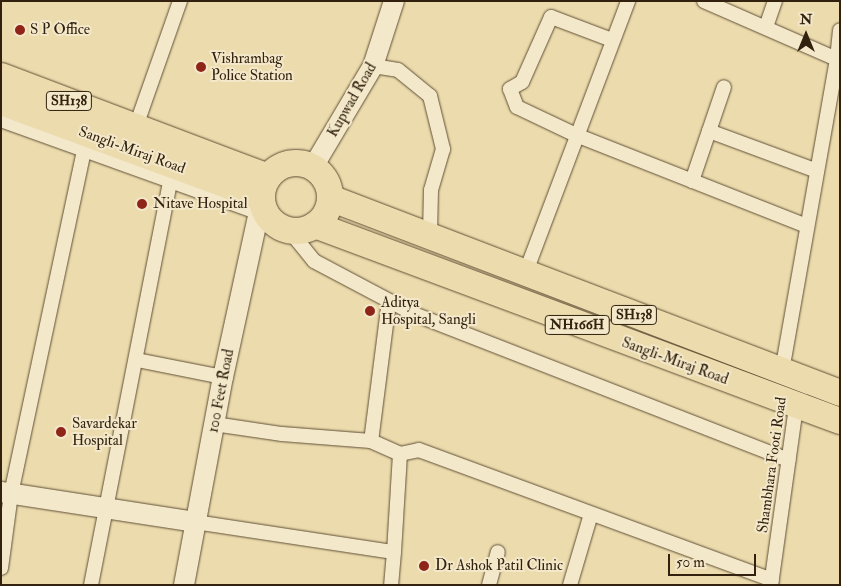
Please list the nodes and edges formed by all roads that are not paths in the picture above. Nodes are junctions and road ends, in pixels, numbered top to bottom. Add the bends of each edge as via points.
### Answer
1 (180, 1) edge
2 (394, 1) edge
3 (628, 1) edge
4 (704, 1) edge
5 (775, 1) edge
6 (766, 27) junction
7 (840, 30) edge
8 (612, 40) junction
9 (836, 59) junction
10 (373, 66) junction
11 (1, 76) edge
12 (724, 87) dead end
13 (1, 102) edge
14 (1, 120) edge
15 (136, 126) junction
16 (709, 131) junction
17 (576, 135) junction
18 (84, 150) junction
19 (313, 167) junction
20 (817, 171) junction
21 (170, 181) junction
22 (692, 181) junction
23 (263, 196) junction
24 (330, 198) junction
25 (316, 225) junction
26 (807, 226) junction
27 (289, 230) junction
28 (430, 233) junction
29 (525, 274) junction
30 (389, 301) junction
31 (137, 360) junction
32 (791, 375) junction
33 (223, 377) junction
34 (840, 393) edge
35 (796, 405) junction
36 (840, 421) edge
37 (214, 424) junction
38 (371, 441) junction
39 (400, 454) junction
40 (789, 460) junction
41 (6, 493) edge
42 (108, 508) junction
43 (592, 514) junction
44 (195, 522) junction
45 (394, 552) junction
46 (498, 552) dead end
47 (1, 568) edge
48 (771, 582) edge
49 (91, 585) edge
50 (184, 585) edge
51 (391, 585) edge
52 (489, 585) edge
53 (570, 585) edge

1 - 15 street
2 - 10 main road, Kupwad Road
3 - 8 street
4 - 6 street
5 - 6 street
6 - 9 street
7 - 9 street, Shambhara Footi Road
8 - 17 street
8 - 17 street via 551,17 522,82 510,89 517,107
9 - 20 street, Shambhara Footi Road
10 - 19 main road, Kupwad Road
10 - 28 street via 398,70 430,96 443,149 430,190
11 - 15 highway, Sangli-Miraj Road / SH138
12 - 16 street
13 - 23 highway, Sangli-Miraj Road
14 - 18 street
15 - 23 highway, Sangli-Miraj Road
16 - 20 street
16 - 22 street
17 - 22 street
17 - 29 street
18 - 21 street
18 - 41 street
19 - 23 highway via 287,164
19 - 24 highway via 326,180
20 - 26 street, Shambhara Footi Road
21 - 23 street
21 - 31 street
22 - 26 street
23 - 27 highway via 270,218
23 - 33 main road, 100 Feet Road
24 - 25 highway via 327,213
24 - 28 highway, Sangli-Miraj Road / SH138
25 - 27 highway via 300,231
25 - 35 highway, Sangli-Miraj Road / NH166H
26 - 32 street, Shambhara Footi Road
27 - 30 street via 314,261
28 - 29 highway, Sangli-Miraj Road / SH138
29 - 32 highway, Sangli-Miraj Road / SH138
30 - 38 street
30 - 40 street via 567,375
31 - 33 street
31 - 42 street
32 - 34 highway, Sangli-Miraj Road / SH138
32 - 35 street, Shambhara Footi Road
33 - 37 main road, 100 Feet Road
35 - 36 highway, Sangli-Miraj Road / NH166H
35 - 40 street, Shambhara Footi Road
37 - 38 street via 282,434
37 - 44 main road, 100 Feet Road
38 - 39 street
39 - 43 street via 419,450
39 - 45 street
40 - 48 street, Shambhara Footi Road
41 - 42 main road
41 - 47 street
42 - 44 main road
42 - 49 street
43 - 48 street
43 - 53 street
44 - 45 street
44 - 50 main road, 100 Feet Road
45 - 51 street
46 - 52 street

